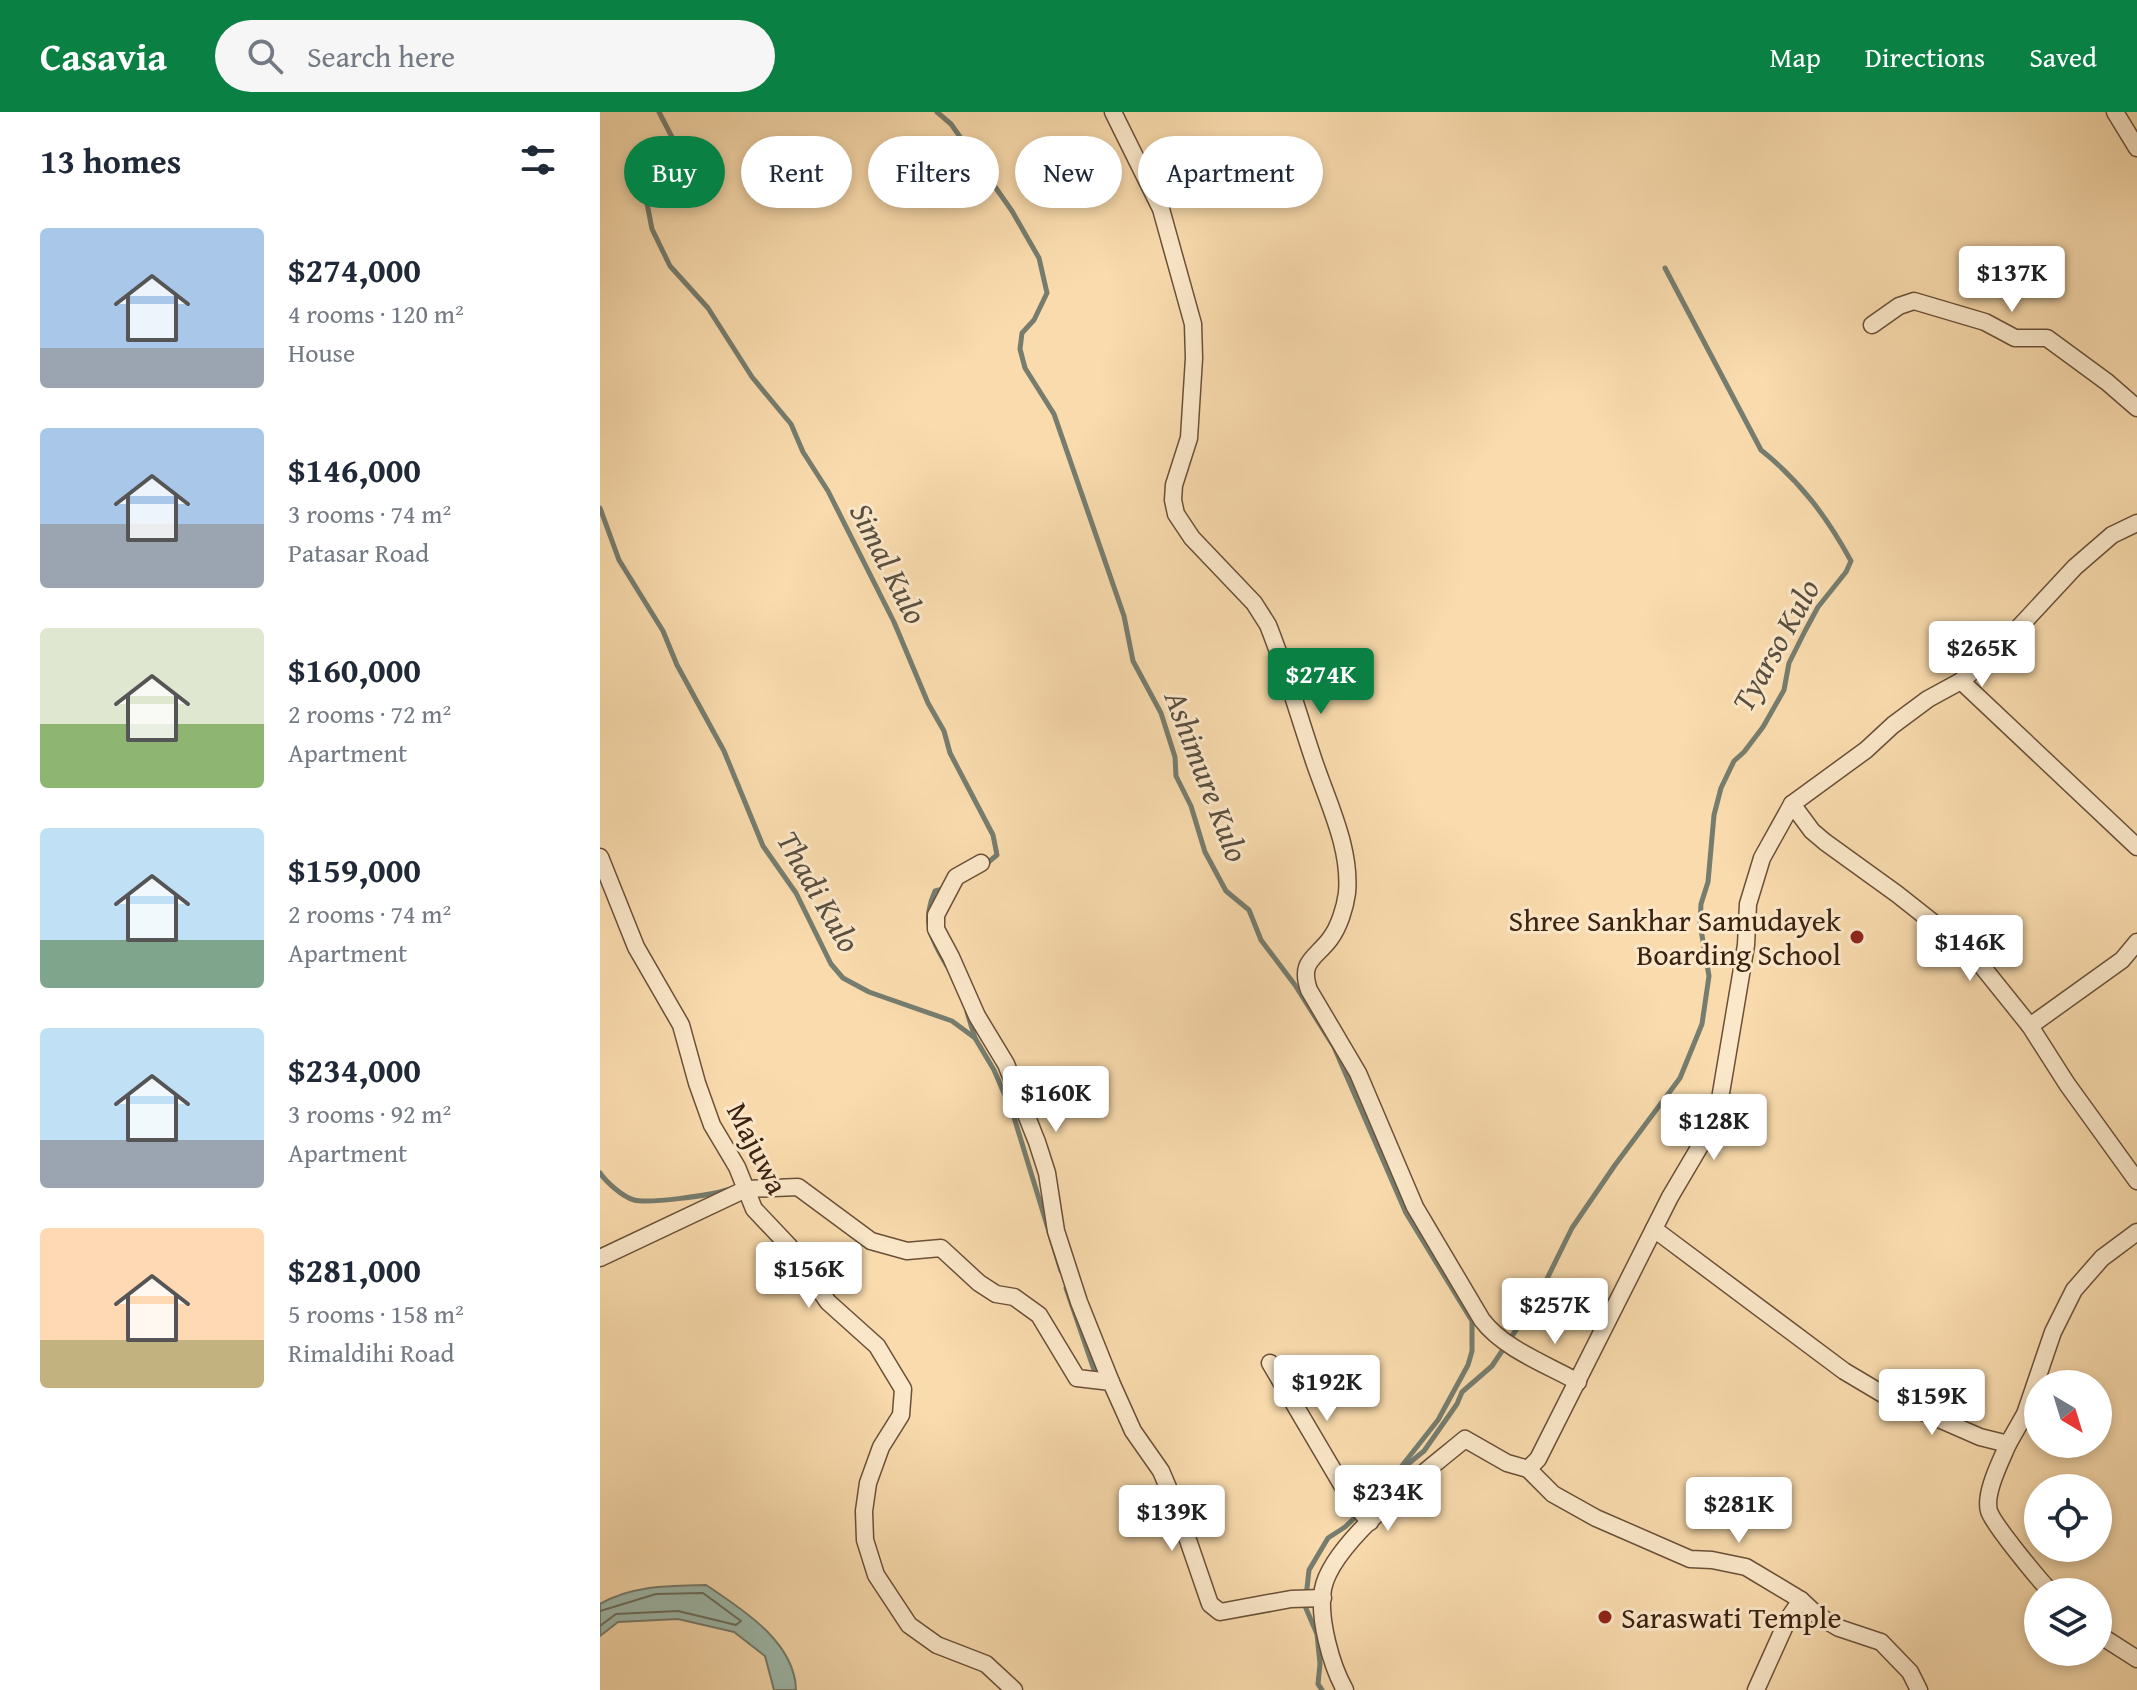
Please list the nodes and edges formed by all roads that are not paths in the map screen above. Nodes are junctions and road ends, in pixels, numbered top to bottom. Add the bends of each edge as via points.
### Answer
1 (1113, 112) edge
2 (2115, 112) edge
3 (2137, 148) edge
4 (1872, 325) dead end
5 (2137, 408) edge
6 (2137, 523) edge
7 (1961, 681) junction
8 (1792, 804) junction
9 (2137, 847) edge
10 (600, 857) edge
11 (981, 863) dead end
12 (2137, 942) edge
13 (2030, 1026) junction
14 (2137, 1181) edge
15 (746, 1189) junction
16 (1654, 1229) junction
17 (2137, 1232) edge
18 (600, 1258) edge
19 (1270, 1363) dead end
20 (1108, 1382) junction
21 (1578, 1382) junction
22 (2008, 1444) junction
23 (1528, 1469) junction
24 (1370, 1522) junction
25 (2037, 1578) edge
26 (1318, 1598) junction
27 (1801, 1600) junction
28 (2112, 1643) edge
29 (2137, 1659) edge
30 (1014, 1690) edge
31 (1345, 1690) edge
32 (1756, 1690) edge
33 (1919, 1690) edge

1 - 21 street via 1161,209 1193,324 1189,438 1174,485 1176,514 1268,625 1347,864 1342,915 1330,939 1311,957 1304,976 1309,990 1358,1073 1415,1207 1491,1331
2 - 3 street
4 - 5 street via 1914,301 1985,322 2015,338 2047,338
6 - 7 street via 2112,535 2075,567 1996,652
7 - 8 street via 1928,699
7 - 9 street
8 - 13 street via 1825,842 1959,943
8 - 16 street via 1762,858 1748,904 1720,1099
10 - 15 street, Majuwa via 636,947 681,1025 712,1125
11 - 20 street via 956,877 936,915 936,929 1006,1064 1037,1142 1061,1245
12 - 13 street via 2122,960
13 - 14 street
15 - 18 street
15 - 20 street via 798,1187 871,1241 907,1251 941,1248 979,1283 1014,1297 1039,1315 1077,1378
15 - 30 street, Majuwa via 754,1209 789,1246 828,1302 877,1346 903,1389 901,1415 881,1447 868,1483 865,1540 876,1575 909,1625 937,1645 986,1664
16 - 21 street
16 - 22 street via 1844,1371 1886,1396
17 - 22 street via 2102,1258 2074,1290
19 - 24 street via 1352,1502
20 - 26 street via 1161,1471 1210,1604 1220,1612
21 - 23 street
22 - 25 street via 1991,1487 1989,1511
23 - 24 street via 1465,1439
23 - 27 street via 1553,1494 1596,1518 1690,1559 1746,1567
24 - 26 street via 1336,1560
26 - 31 street via 1332,1660
27 - 32 street
27 - 33 street via 1839,1628 1881,1642 1910,1672
28 - 29 street

